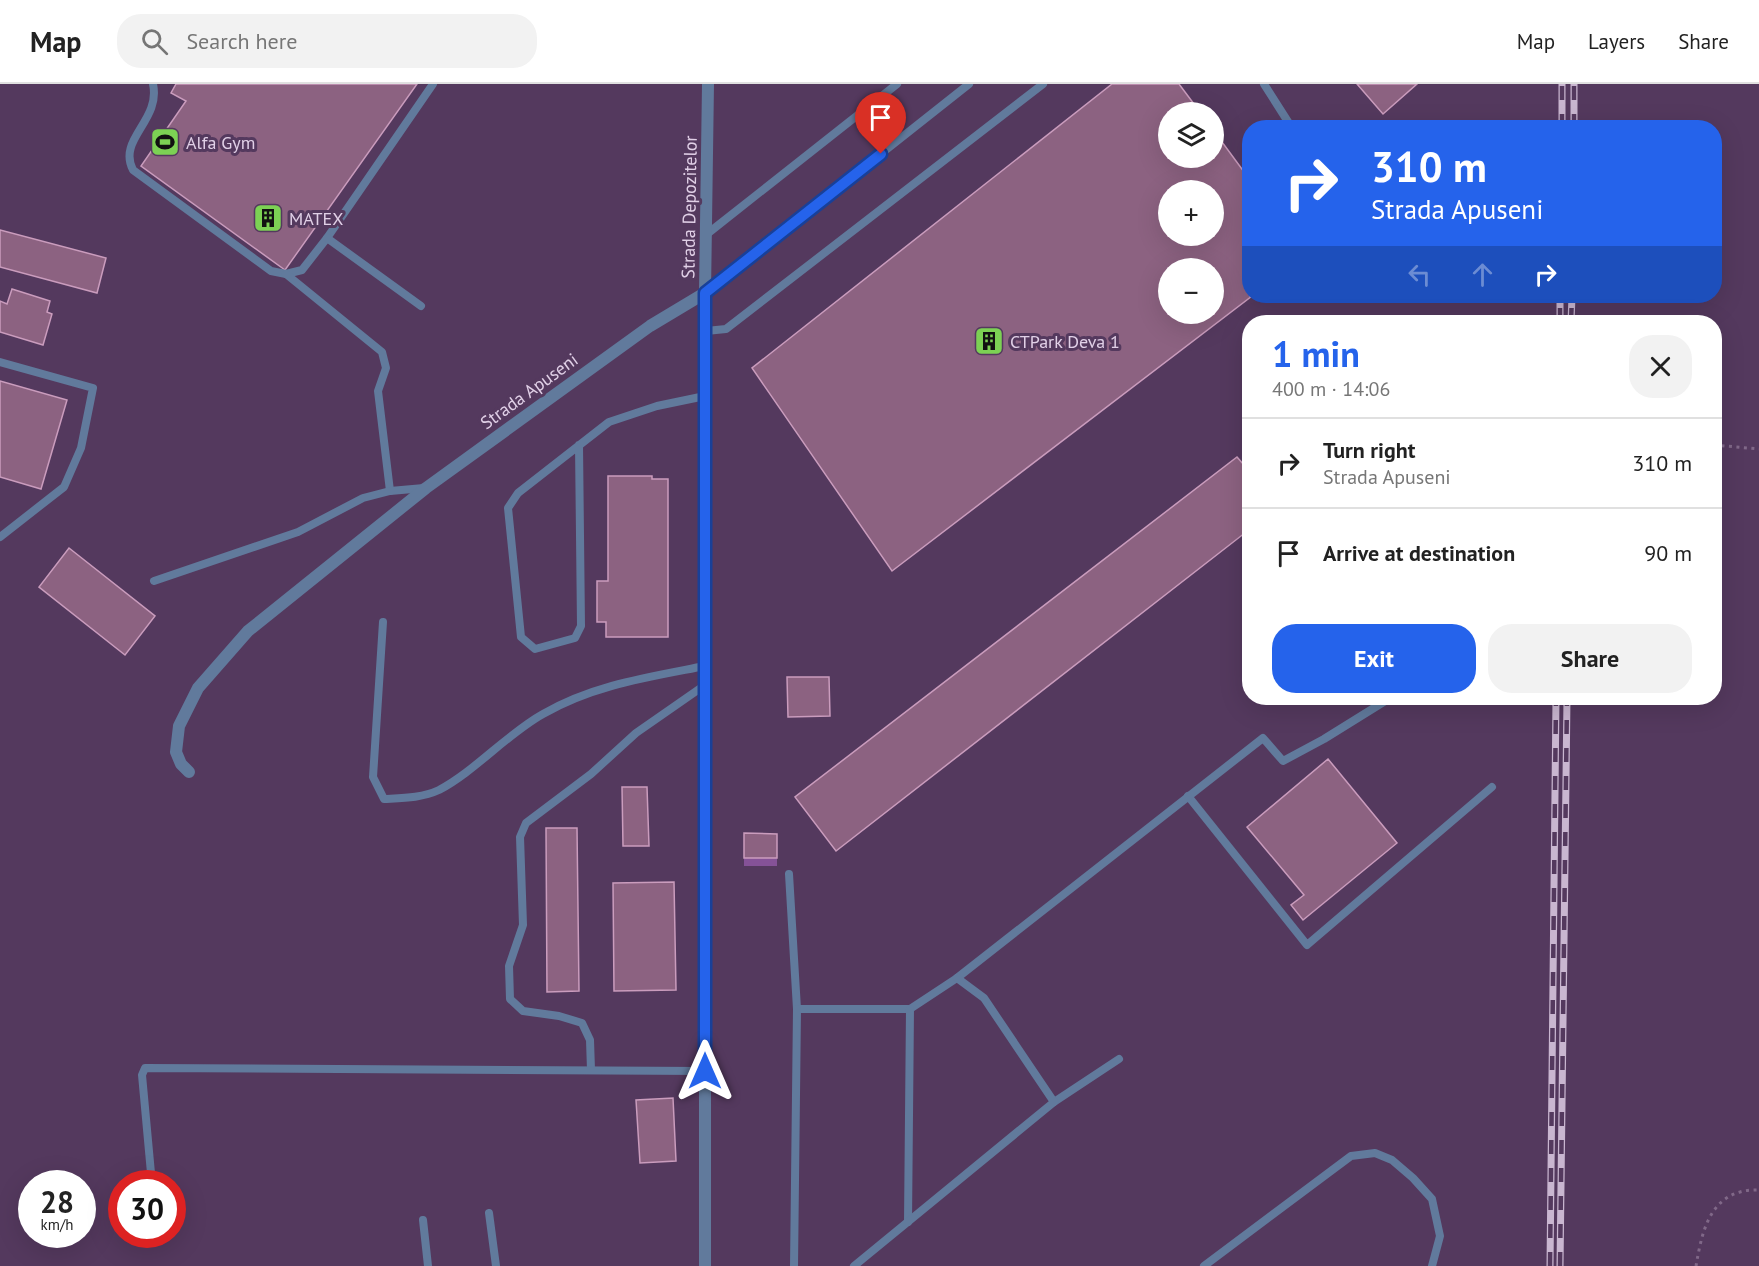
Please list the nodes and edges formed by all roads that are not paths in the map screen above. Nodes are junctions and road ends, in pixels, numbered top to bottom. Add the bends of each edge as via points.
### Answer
1 (153, 84) edge
2 (433, 84) edge
3 (708, 84) edge
4 (897, 84) edge
5 (969, 84) edge
6 (1043, 84) edge
7 (1264, 84) edge
8 (1287, 120) edge
9 (707, 234) junction
10 (327, 238) junction
11 (286, 274) junction
12 (705, 293) junction
13 (421, 306) dead end
14 (705, 331) junction
15 (0, 362) edge
16 (705, 396) junction
17 (579, 445) junction
18 (426, 488) junction
19 (390, 491) junction
20 (0, 537) edge
21 (154, 581) dead end
22 (383, 622) dead end
23 (705, 666) junction
24 (705, 686) junction
25 (1379, 705) edge
26 (189, 772) dead end
27 (1492, 787) dead end
28 (1188, 796) junction
29 (789, 873) dead end
30 (957, 978) junction
31 (797, 1009) junction
32 (910, 1009) junction
33 (1119, 1059) dead end
34 (591, 1070) junction
35 (705, 1071) junction
36 (1054, 1102) junction
37 (151, 1170) edge
38 (489, 1213) dead end
39 (423, 1220) dead end
40 (908, 1222) junction
41 (428, 1266) edge
42 (496, 1266) edge
43 (705, 1266) edge
44 (794, 1266) edge
45 (854, 1266) edge
46 (1204, 1266) edge
47 (1432, 1266) edge

1 - 11 lane via 154,105 130,148 133,170 271,271
2 - 10 lane
3 - 9 street, Strada Depozitelor
4 - 9 lane
5 - 12 lane, Strada Apuseni
6 - 14 lane via 726,329
7 - 8 lane
9 - 12 street, Strada Depozitelor
10 - 11 lane via 302,270
10 - 13 lane
11 - 19 lane via 382,352 386,368 378,391
12 - 14 street, Strada Depozitelor
12 - 18 street, Strada Apuseni via 650,326
14 - 16 street, Strada Depozitelor
15 - 20 lane via 93,388 81,448 64,487
16 - 17 lane via 609,422
16 - 23 street, Strada Depozitelor
17 - 17 lane via 581,626 575,638 535,649 521,637 507,508 518,493
18 - 19 lane
18 - 26 street, Strada Apuseni via 248,631 213,669 179,726 176,752
19 - 21 lane via 363,498 298,532
22 - 23 lane via 373,777 384,799 415,797 438,790 541,714 570,700 621,682
23 - 24 street, Strada Depozitelor
24 - 34 lane via 636,733 591,774 526,823 520,837 523,925 509,966 510,999 524,1011 582,1023 590,1040
24 - 35 street, Strada Depozitelor
25 - 28 lane via 1282,761 1263,738
27 - 28 lane via 1307,945
28 - 30 lane
29 - 31 lane
30 - 32 lane
30 - 36 lane via 984,998
31 - 32 lane
31 - 44 lane
32 - 40 lane
33 - 36 lane
34 - 35 lane
34 - 37 lane via 145,1068 142,1075
35 - 43 street, Strada Depozitelor
36 - 40 lane
38 - 42 lane
39 - 41 lane
40 - 45 lane
46 - 47 lane via 1351,1156 1375,1153 1392,1160 1432,1199 1440,1236

